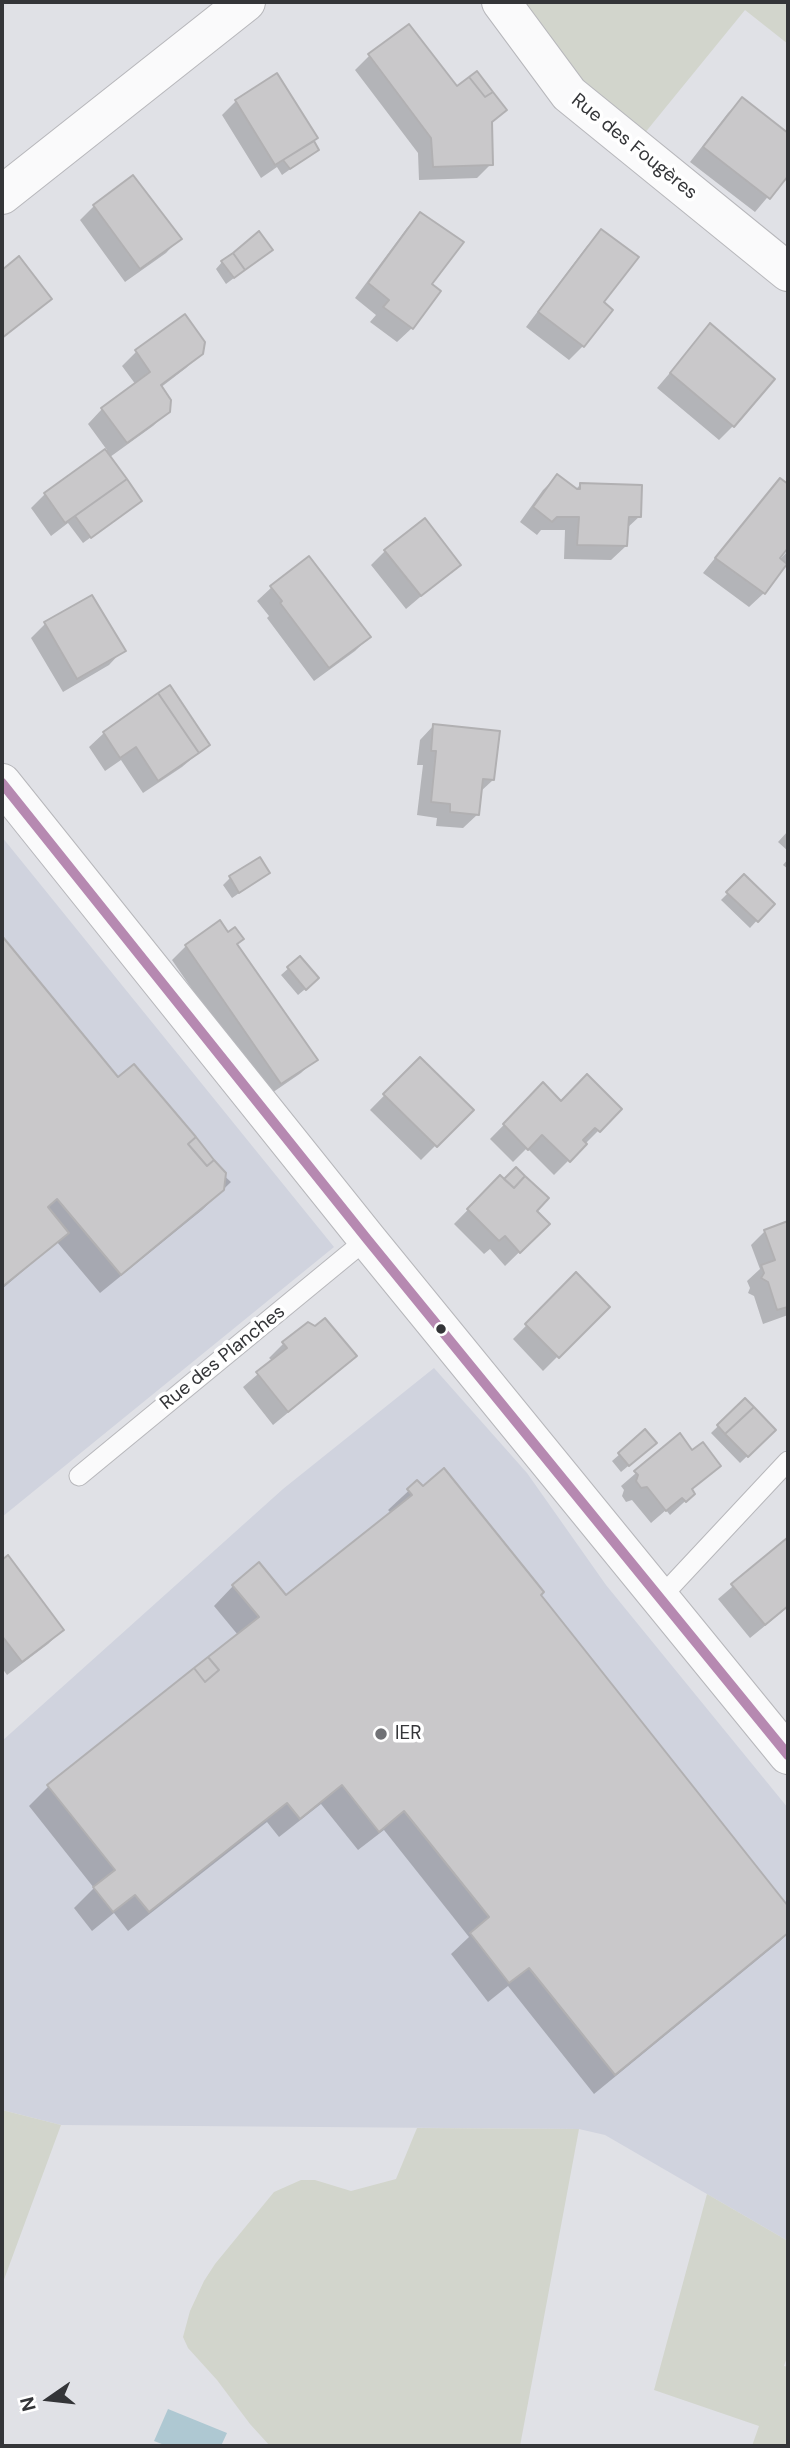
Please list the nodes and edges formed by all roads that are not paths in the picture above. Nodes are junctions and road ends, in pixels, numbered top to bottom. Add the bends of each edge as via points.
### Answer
1 (246, 2) edge
2 (500, 2) edge
3 (2, 195) edge
4 (788, 272) edge
5 (2, 783) edge
6 (367, 1240) junction
7 (788, 1461) edge
8 (79, 1476) dead end
9 (660, 1598) junction
10 (788, 1755) edge

1 - 3 street
2 - 4 street, Rue des Fougères via 569,94
5 - 6 street
6 - 8 lane, Rue des Planches
6 - 9 street
7 - 9 lane
9 - 10 street

